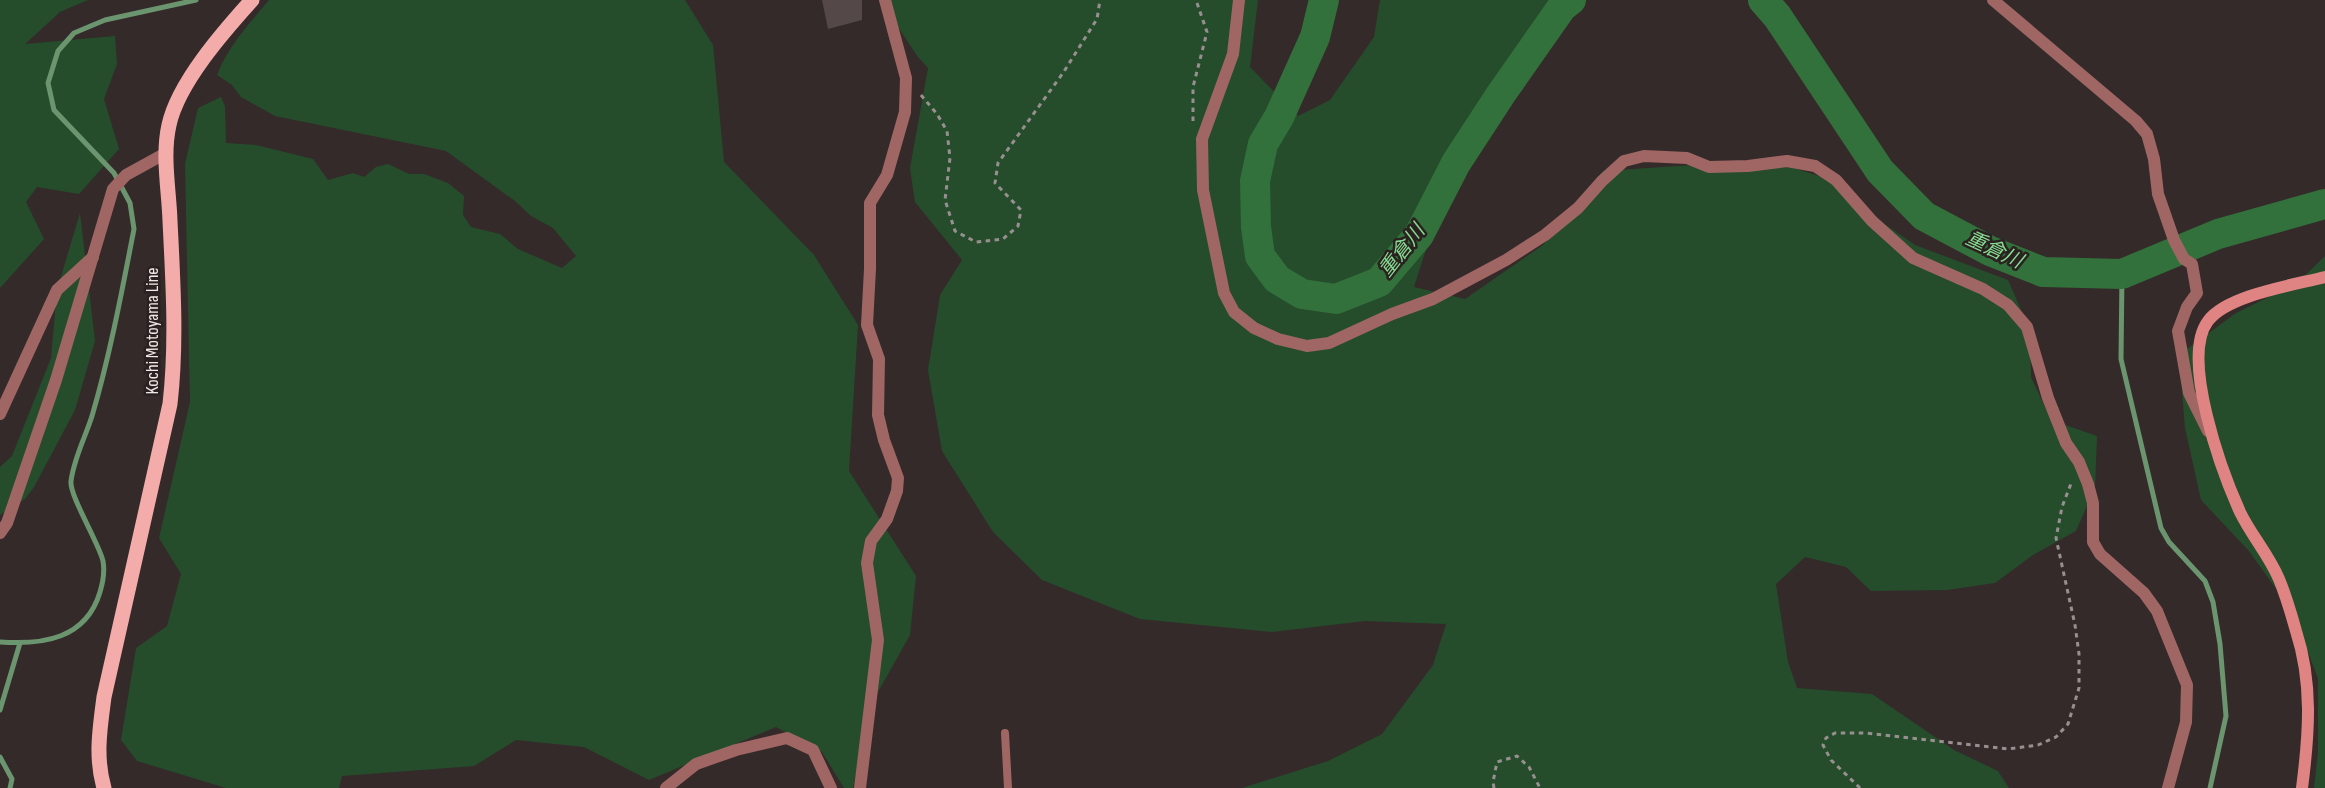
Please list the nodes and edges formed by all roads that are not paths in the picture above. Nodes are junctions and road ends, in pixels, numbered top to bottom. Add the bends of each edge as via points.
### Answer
1 (252, 0) edge
2 (885, 0) edge
3 (1239, 0) edge
4 (1993, 0) edge
5 (166, 153) junction
6 (94, 256) junction
7 (2325, 277) edge
8 (0, 414) edge
9 (2213, 440) junction
10 (0, 533) edge
11 (1005, 733) dead end
12 (104, 788) edge
13 (666, 788) edge
14 (831, 788) edge
15 (860, 788) edge
16 (1008, 788) edge
17 (2168, 788) edge
18 (2302, 788) edge

1 - 5 main road, Kochi Motoyama Line via 223,32 179,98 169,124
2 - 15 street via 906,78 905,112 887,175 870,203 867,325 879,359 878,415 898,478 897,491 872,541 867,563 878,640
3 - 17 street via 1233,54 1202,139 1203,190 1224,293 1234,312 1254,328 1278,339 1307,346 1329,343 1433,298 1545,235 1624,161 1644,156 1687,158 1709,167 1788,161 1815,165 1836,180 1872,221 1913,258 1983,289 2008,305 2027,327 2048,398 2066,444 2079,462 2093,503 2092,542 2157,611 2187,685 2186,722
4 - 9 street via 2147,134 2158,194 2174,240 2184,259 2192,264 2197,293 2181,321 2179,342 2189,393
5 - 6 street via 126,175 113,189
5 - 12 main road, Kochi Motoyama Line via 174,375 104,697 98,737
6 - 8 street via 57,290
6 - 10 street via 56,380 7,523
7 - 9 street via 2262,293 2222,308 2209,319 2202,330 2197,363
9 - 18 street via 2241,512 2278,578 2297,632 2308,677 2309,707
11 - 16 lane
13 - 14 street via 696,764 787,738 813,750

